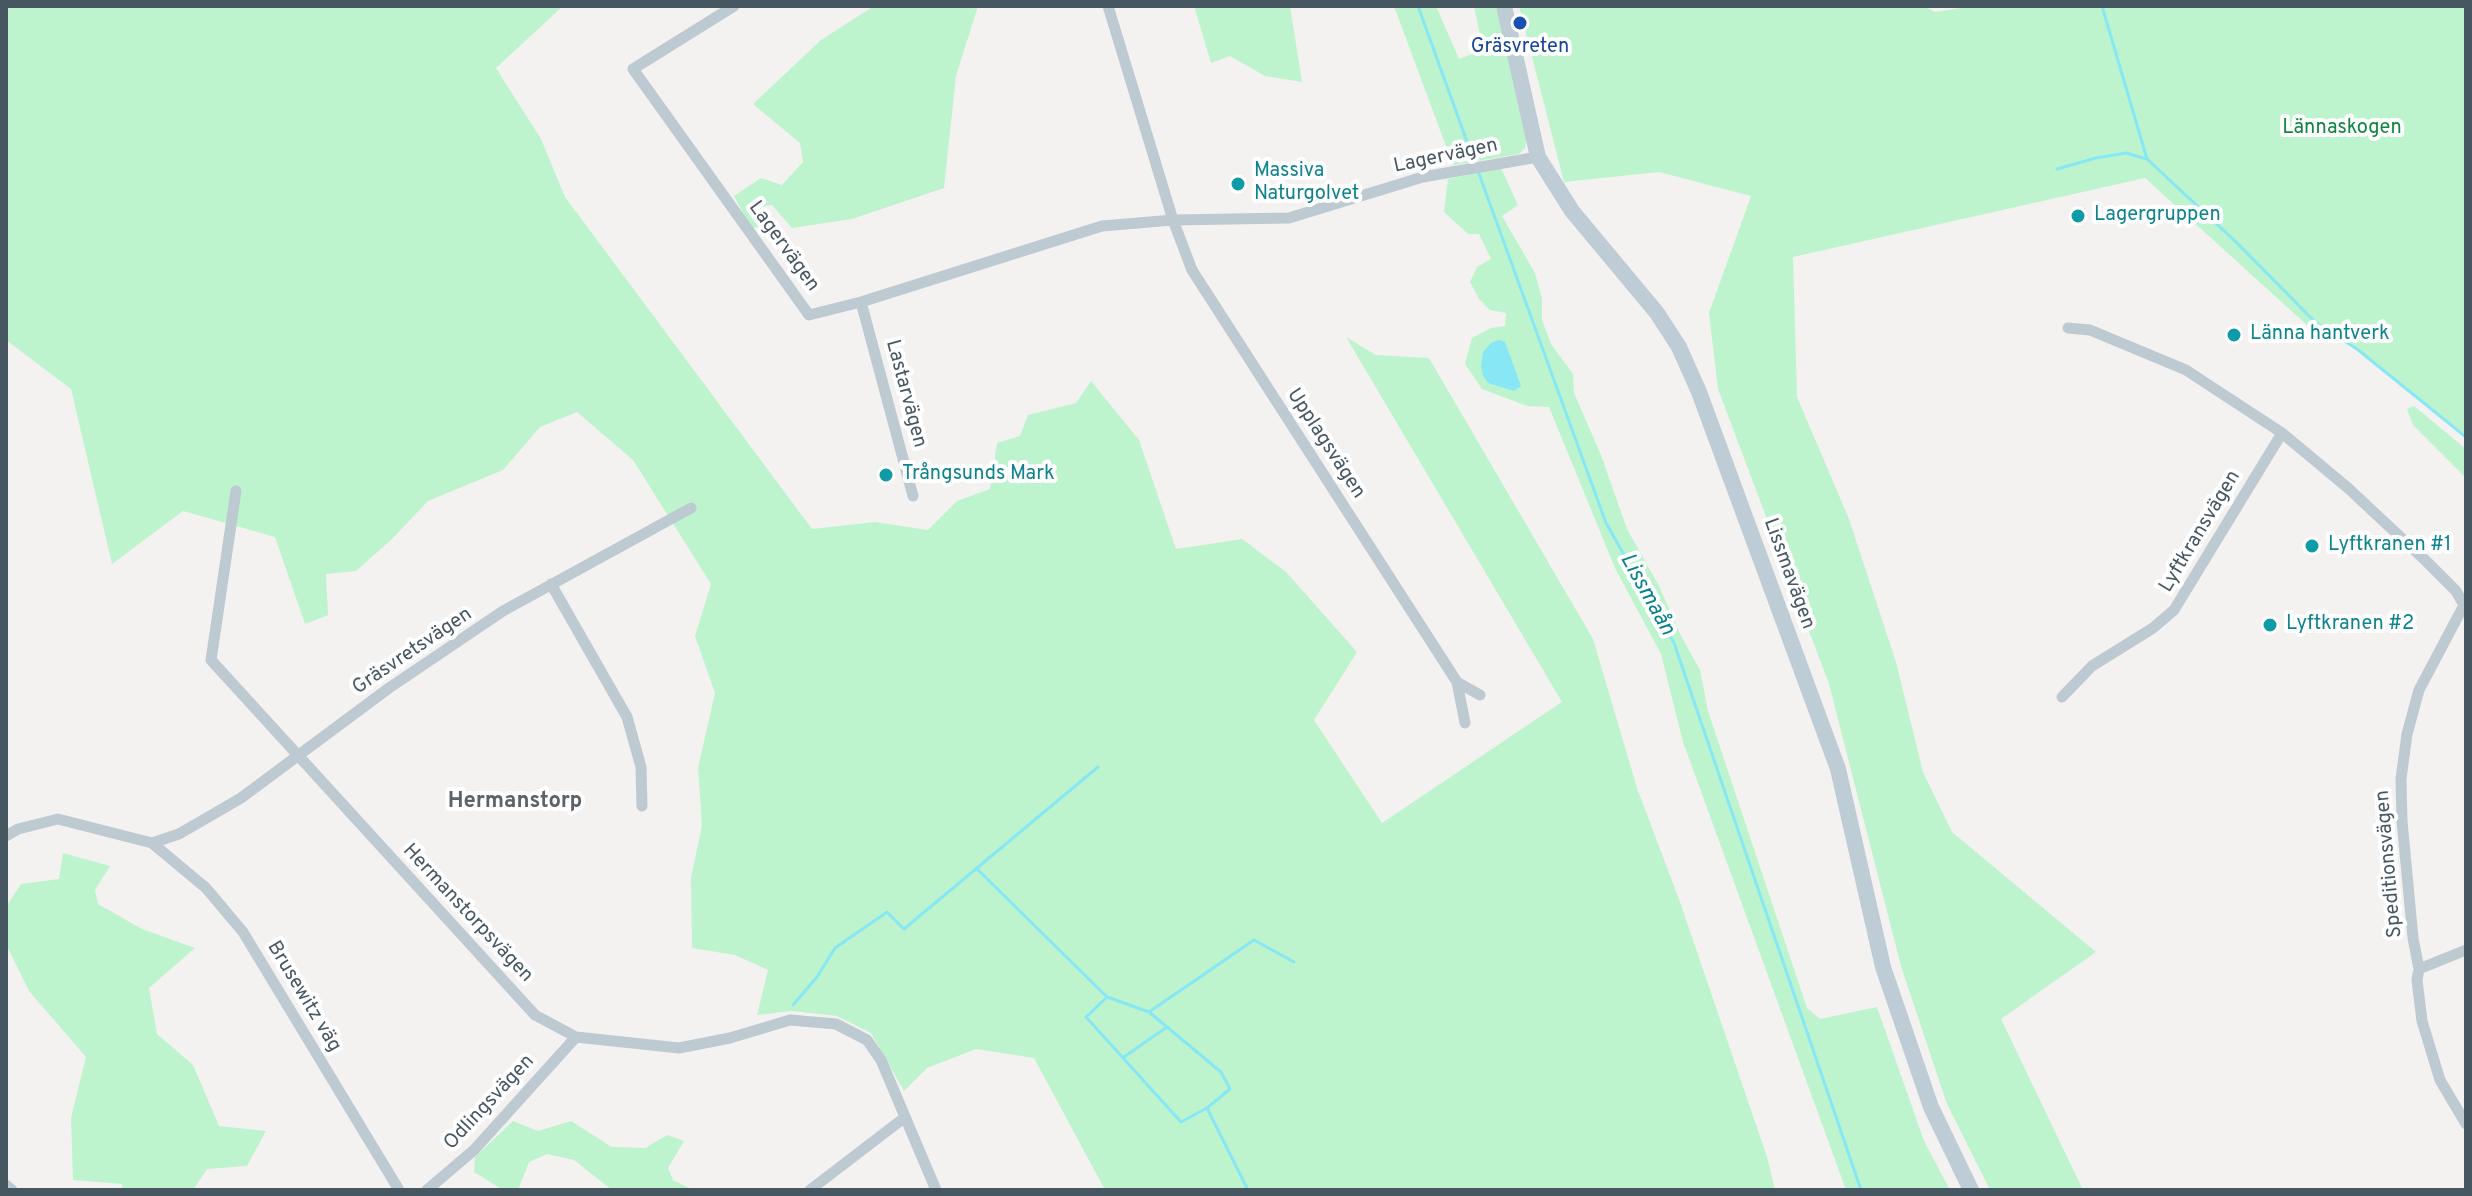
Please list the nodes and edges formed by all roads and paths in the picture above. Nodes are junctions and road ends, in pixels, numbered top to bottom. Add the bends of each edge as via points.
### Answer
1 (734, 6) edge
2 (1108, 6) edge
3 (1504, 6) edge
4 (1538, 157) junction
5 (1173, 220) junction
6 (861, 302) junction
7 (2068, 328) dead end
8 (2282, 433) junction
9 (236, 491) dead end
10 (913, 496) dead end
11 (691, 508) dead end
12 (551, 584) junction
13 (2464, 605) edge
14 (1457, 682) junction
15 (1480, 695) dead end
16 (2062, 697) dead end
17 (1465, 723) dead end
18 (299, 757) junction
19 (642, 806) dead end
20 (6, 836) edge
21 (152, 843) junction
22 (2466, 950) edge
23 (2419, 969) junction
24 (576, 1037) junction
25 (904, 1118) junction
26 (2466, 1124) edge
27 (6, 1185) edge
28 (12, 1190) edge
29 (399, 1190) edge
30 (427, 1190) edge
31 (810, 1190) edge
32 (936, 1190) edge
33 (1971, 1190) edge

1 - 6 street, Lagervägen via 633,69 809,315
2 - 5 street
3 - 4 street, Lissmavägen
4 - 5 street, Lagervägen via 1423,177 1289,218
4 - 33 street, Lissmavägen via 1572,211 1657,313 1699,392 1838,769 1883,967 1931,1107
5 - 6 street, Lagervägen via 1102,226
5 - 14 street, Upplagsvägen via 1192,270
6 - 10 street, Lastarvägen
7 - 8 street via 2090,330 2186,370
8 - 13 street via 2425,560
8 - 16 street, Lyftkransvägen via 2174,610 2092,666
9 - 18 street, Hermanstorpsvägen via 211,660
11 - 12 street, Gräsvretsvägen
12 - 18 street, Gräsvretsvägen via 389,688
12 - 19 street via 627,717 641,767
13 - 23 street, Speditionsvägen via 2419,690 2401,779
14 - 15 street
14 - 17 street
18 - 21 street via 229,805
18 - 24 street, Hermanstorpsvägen via 535,1015
20 - 21 street via 58,819
21 - 29 street, Brusewitz väg via 206,888 243,932
22 - 23 street
23 - 26 street, Speditionsvägen via 2422,1021 2440,1080
24 - 25 street, Hermanstorpsvägen via 679,1048 790,1020 836,1024 867,1040 881,1060
24 - 30 street, Odlingsvägen via 474,1150
25 - 31 street
25 - 32 street, Hermanstorpsvägen
27 - 28 street

